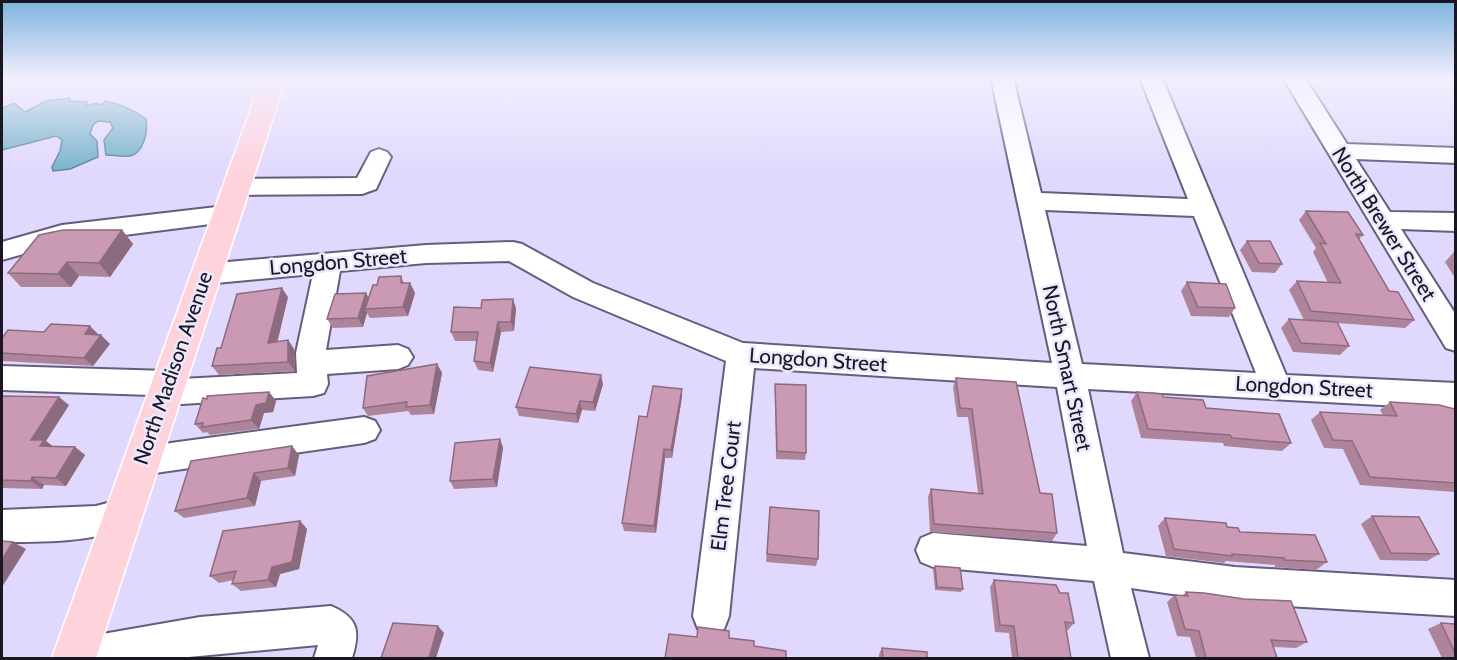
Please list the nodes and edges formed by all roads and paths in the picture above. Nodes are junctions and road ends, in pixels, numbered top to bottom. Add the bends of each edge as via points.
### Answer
1 (262, 109) edge
2 (1008, 109) edge
3 (1163, 109) edge
4 (1312, 109) edge
5 (1338, 152) junction
6 (1455, 156) edge
7 (379, 157) dead end
8 (230, 201) junction
9 (1031, 201) junction
10 (1203, 208) junction
11 (1380, 220) junction
12 (1455, 222) edge
13 (2, 251) edge
14 (329, 263) junction
15 (205, 274) junction
16 (1455, 340) edge
17 (741, 355) junction
18 (398, 357) dead end
19 (312, 363) junction
20 (1070, 376) junction
21 (2, 378) edge
22 (1275, 386) junction
23 (166, 388) junction
24 (1455, 396) edge
25 (364, 430) dead end
26 (141, 460) junction
27 (123, 515) junction
28 (2, 526) edge
29 (933, 550) dead end
30 (1108, 567) junction
31 (1455, 598) edge
32 (711, 616) dead end
33 (74, 658) edge
34 (333, 658) edge
35 (1130, 658) edge

1 - 8 main road, North Madison Avenue
2 - 9 street, North Smart Street
3 - 10 street
4 - 5 street, North Brewer Street
5 - 6 street
5 - 11 street, North Brewer Street
7 - 8 street via 362,186
8 - 13 street via 62,234
8 - 15 main road, North Madison Avenue
9 - 10 street
9 - 20 street, North Smart Street
10 - 22 street
11 - 12 street
11 - 16 street, North Brewer Street
14 - 15 street, Longdon Street
14 - 17 street, Longdon Street via 513,251 583,290
14 - 19 street via 316,314
15 - 23 main road, North Madison Avenue
17 - 20 street, Longdon Street
17 - 32 street, Elm Tree Court
18 - 19 street
19 - 23 street via 313,384
20 - 22 street, Longdon Street
20 - 30 street, North Smart Street
21 - 23 street
22 - 24 street, Longdon Street
23 - 26 main road, North Madison Avenue
25 - 26 street
26 - 27 main road, North Madison Avenue
27 - 28 street via 96,522
27 - 33 main road, North Madison Avenue
29 - 30 street
30 - 31 street via 1235,585
30 - 35 street, North Smart Street
33 - 34 street via 200,636 331,625 340,636

